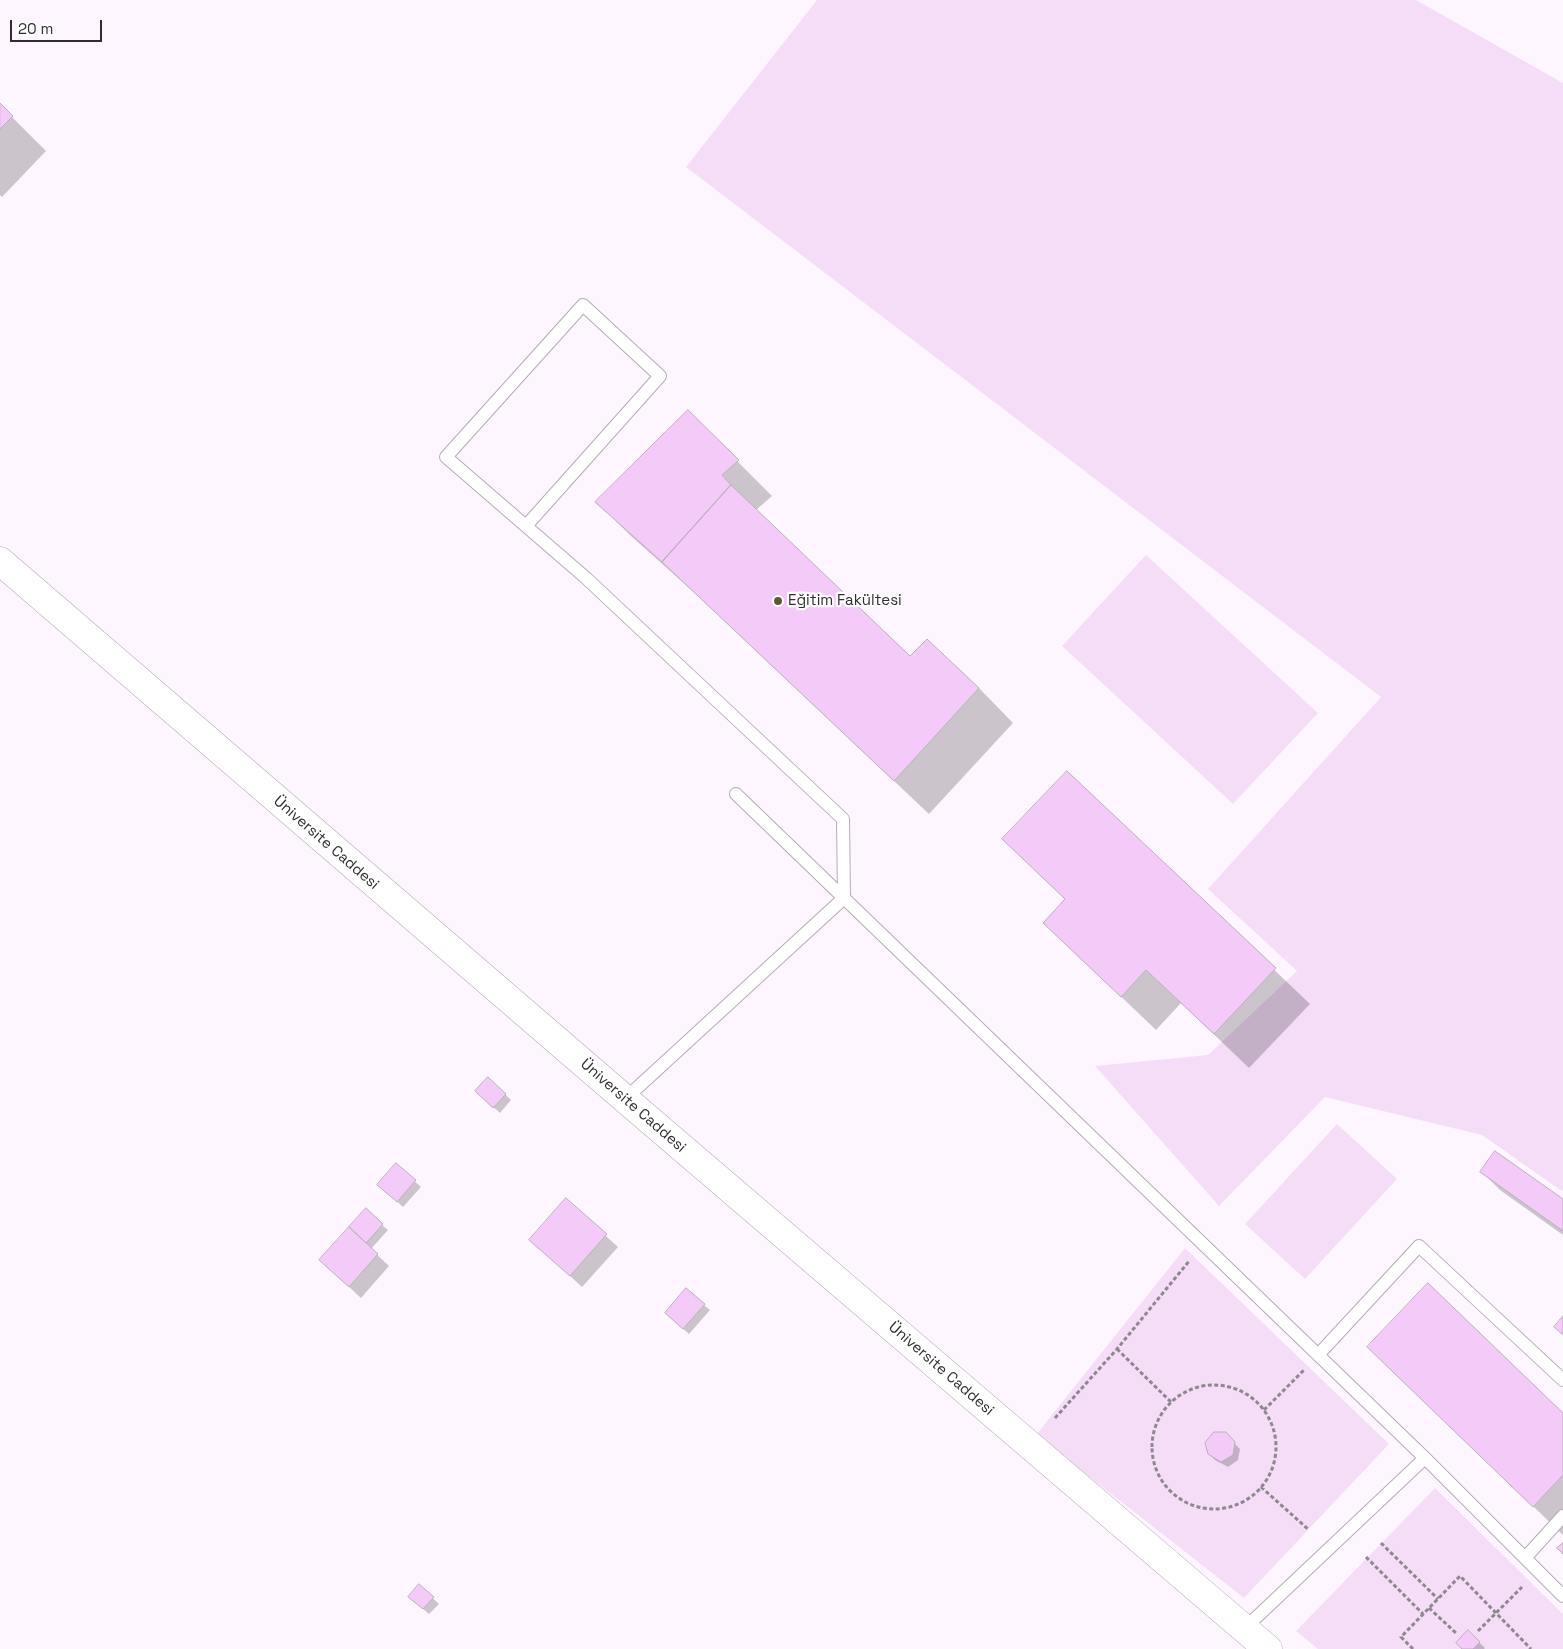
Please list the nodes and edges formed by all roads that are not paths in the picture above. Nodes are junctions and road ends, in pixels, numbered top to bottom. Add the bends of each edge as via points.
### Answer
1 (526, 526) junction
2 (0, 561) edge
3 (736, 794) dead end
4 (844, 898) junction
5 (625, 1099) junction
6 (1318, 1355) junction
7 (1563, 1380) edge
8 (1425, 1458) junction
9 (1563, 1516) edge
10 (1525, 1558) junction
11 (1563, 1596) edge
12 (1244, 1629) junction
13 (1268, 1649) edge

1 - 1 lane via 446,458 583,305 660,376
1 - 4 lane via 586,578 842,819
2 - 5 street, Üniversite Caddesi
3 - 4 lane
4 - 5 lane
4 - 6 lane
5 - 12 street, Üniversite Caddesi
6 - 7 lane via 1420,1246
6 - 8 lane
8 - 10 lane
8 - 12 lane
9 - 10 lane
10 - 11 lane
12 - 13 street, Üniversite Caddesi

